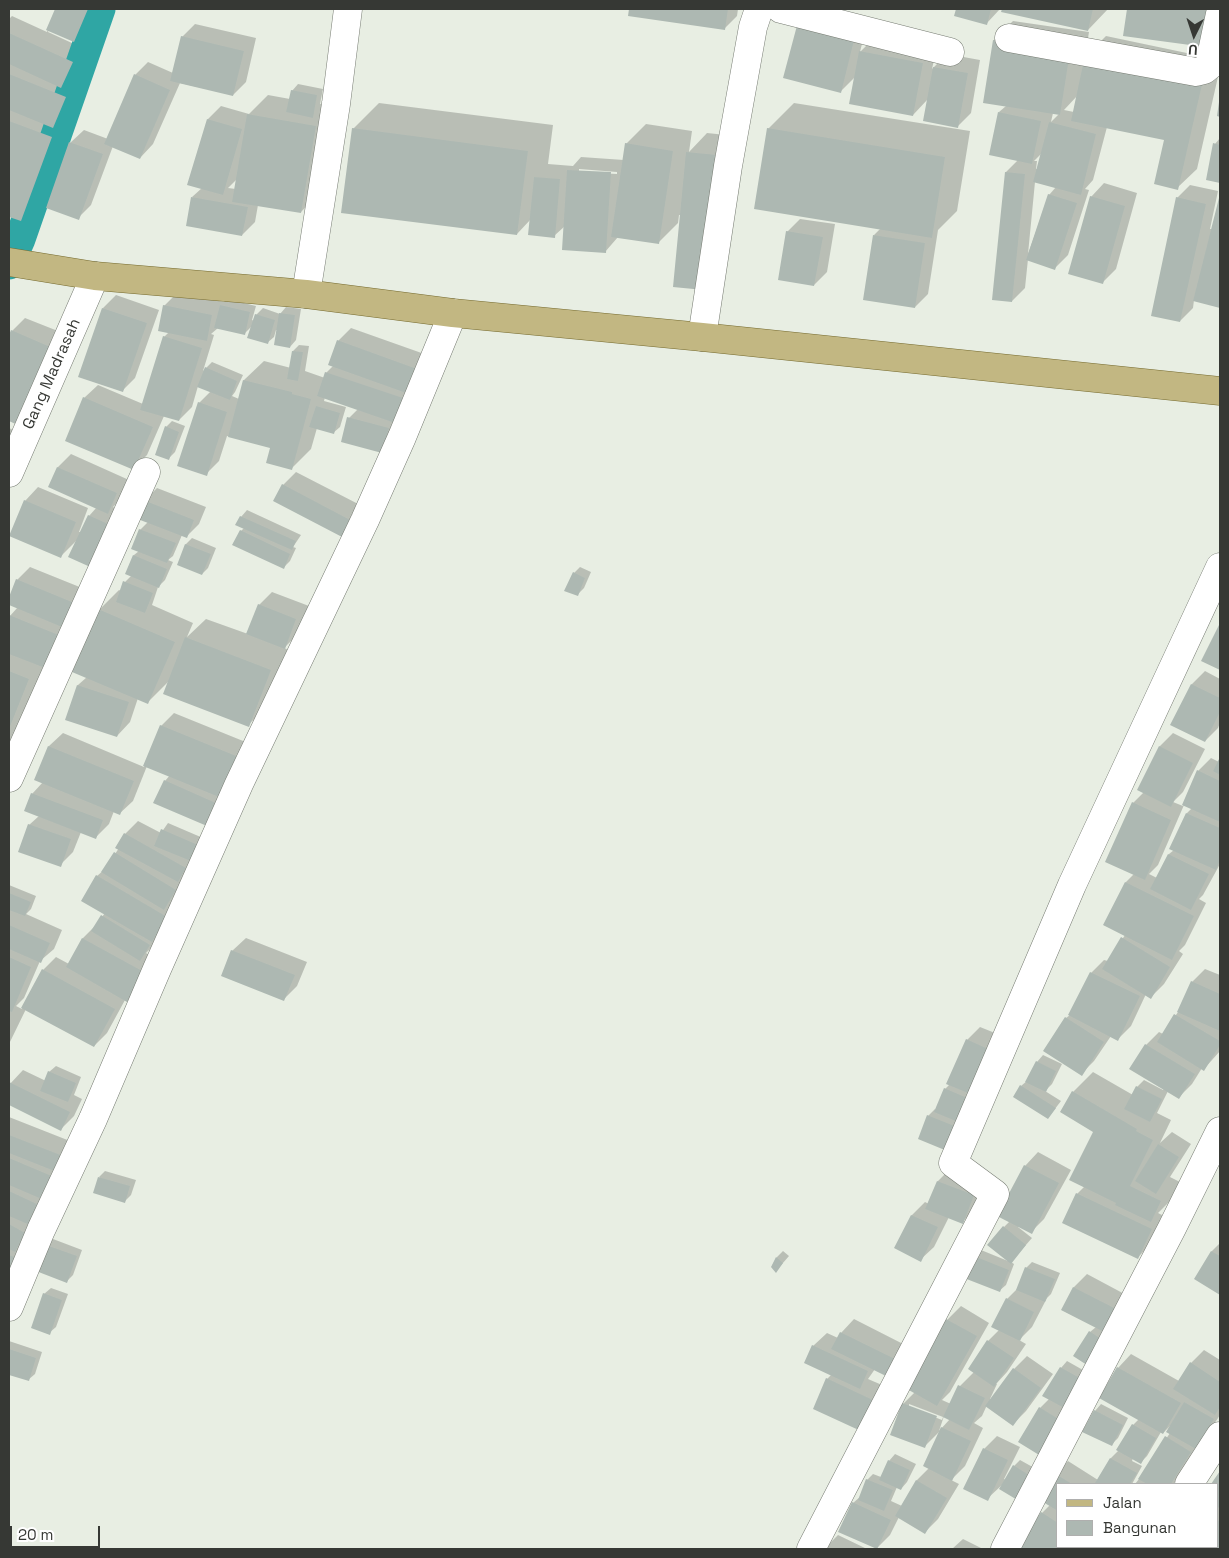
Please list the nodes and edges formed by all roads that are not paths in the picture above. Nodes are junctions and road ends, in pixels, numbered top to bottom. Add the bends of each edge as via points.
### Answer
1 (348, 9) edge
2 (759, 9) edge
3 (781, 9) edge
4 (1220, 14) edge
5 (1009, 38) dead end
6 (1217, 49) edge
7 (950, 52) dead end
8 (20, 264) edge
9 (95, 276) junction
10 (306, 294) junction
11 (453, 313) junction
12 (702, 337) junction
13 (1220, 391) edge
14 (146, 472) dead end
15 (9, 473) edge
16 (1220, 567) edge
17 (9, 778) edge
18 (1220, 1131) edge
19 (9, 1307) edge
20 (1220, 1436) edge
21 (1191, 1483) edge
22 (811, 1549) edge
23 (1004, 1549) edge

1 - 10 street
2 - 12 street via 728,166
3 - 7 street
4 - 6 street
5 - 6 street via 1196,72 1209,66
8 - 9 main road
9 - 10 main road
9 - 15 street, Gang Madrasah
10 - 11 main road
11 - 12 main road
11 - 19 street via 366,520 239,784
12 - 13 main road
14 - 17 street
16 - 22 street via 1072,885 953,1163 995,1194
18 - 23 street
20 - 21 street

